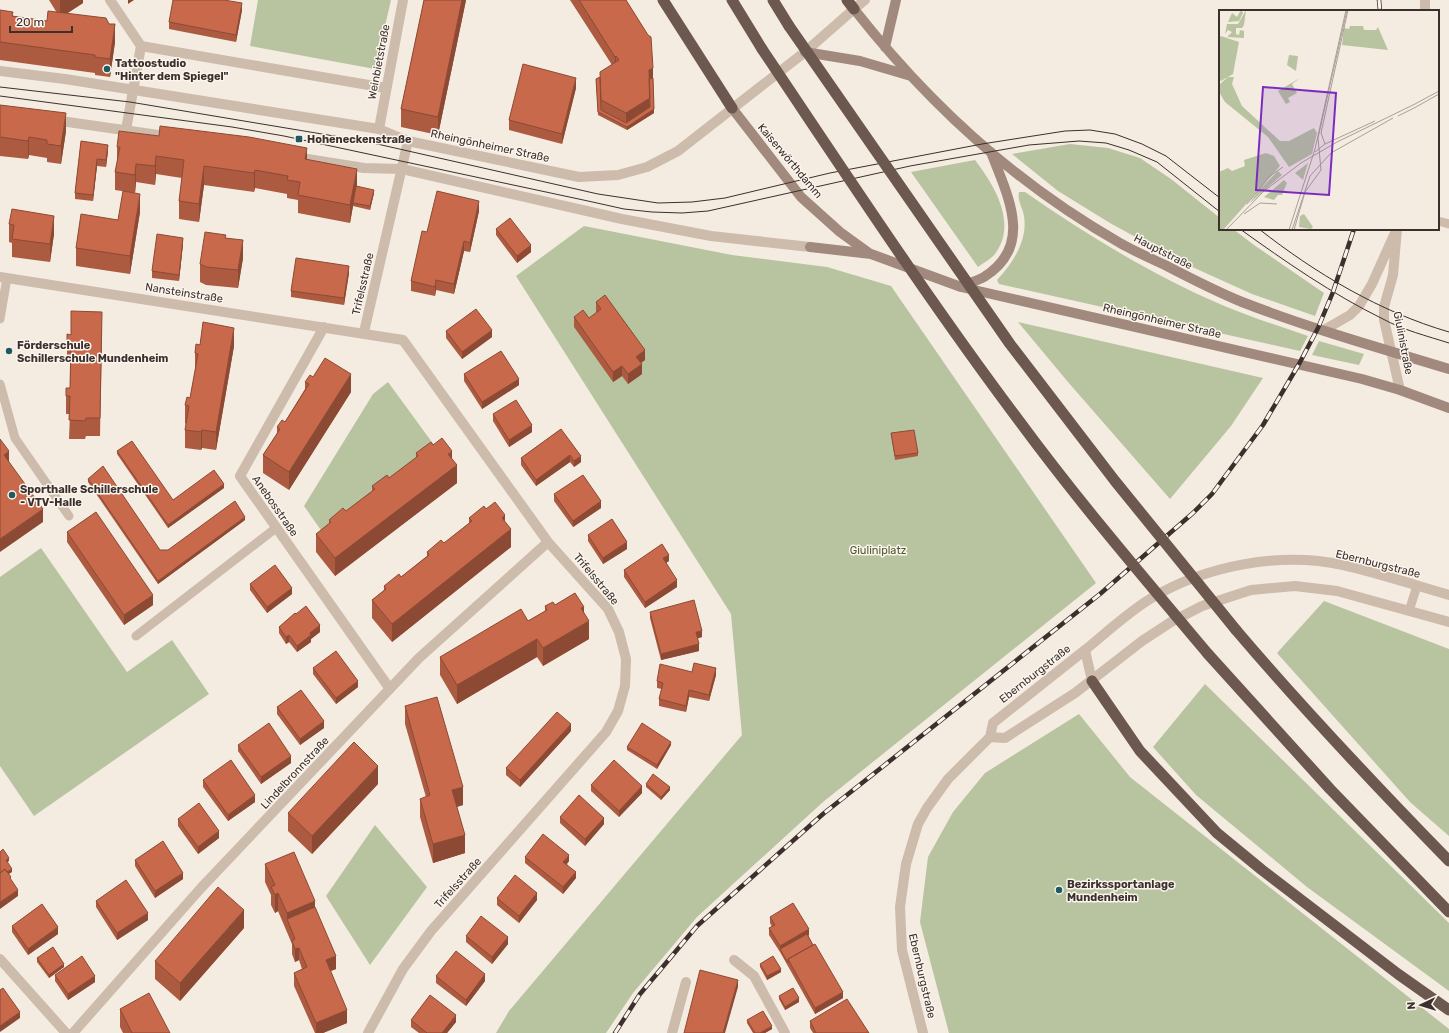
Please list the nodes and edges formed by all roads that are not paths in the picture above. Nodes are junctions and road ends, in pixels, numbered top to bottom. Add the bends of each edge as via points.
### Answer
1 (110, 0) edge
2 (403, 0) edge
3 (663, 0) edge
4 (732, 0) edge
5 (773, 0) edge
6 (865, 0) edge
7 (896, 0) edge
8 (850, 4) edge
9 (141, 46) junction
10 (885, 47) junction
11 (805, 52) junction
12 (0, 71) edge
13 (911, 76) junction
14 (386, 88) junction
15 (132, 90) junction
16 (732, 108) junction
17 (42, 118) edge
18 (379, 129) junction
19 (126, 130) junction
20 (179, 138) edge
21 (408, 141) junction
22 (991, 152) junction
23 (287, 155) edge
24 (402, 169) junction
25 (1439, 222) edge
26 (1449, 224) edge
27 (1397, 230) edge
28 (1397, 230) edge
29 (810, 247) joint
30 (871, 254) junction
31 (4, 277) edge
32 (961, 287) junction
33 (0, 319) edge
34 (324, 326) junction
35 (1324, 330) junction
36 (364, 332) junction
37 (1391, 351) junction
38 (1449, 369) edge
39 (0, 384) edge
40 (1400, 390) junction
41 (1449, 408) edge
42 (69, 516) dead end
43 (276, 528) junction
44 (548, 542) junction
45 (1417, 586) junction
46 (1449, 594) edge
47 (1409, 611) junction
48 (1449, 622) edge
49 (136, 636) dead end
50 (1085, 650) junction
51 (1092, 681) junction
52 (390, 689) junction
53 (990, 737) junction
54 (1449, 861) edge
55 (1449, 912) edge
56 (0, 959) edge
57 (734, 960) dead end
58 (686, 982) dead end
59 (1449, 1010) edge
60 (66, 1033) edge
61 (73, 1033) edge
62 (368, 1033) edge
63 (672, 1033) edge
64 (785, 1033) edge
65 (923, 1033) edge

1 - 9 street
2 - 14 street, Weinbietstraße
3 - 16 highway
4 - 55 highway, bridge via 881,227 1020,423 1130,562 1208,654 1330,788
5 - 54 highway, bridge via 1010,344 1115,481 1236,630 1326,733
6 - 8 street, Rheingönheimer Straße
7 - 10 main road
8 - 10 main road
8 - 11 street, Rheingönheimer Straße
9 - 14 street
9 - 15 street
10 - 13 main road
11 - 13 main road via 860,61
11 - 16 street, Rheingönheimer Straße
12 - 15 street, Rheingönheimer Straße
13 - 22 main road, Hauptstraße via 951,118
14 - 18 street, Weinbietstraße
15 - 18 street, Rheingönheimer Straße
15 - 19 street
16 - 21 street, Rheingönheimer Straße via 678,151 647,167 618,175 579,177
16 - 30 main road, Kaiserwörthdamm via 801,198 840,232
17 - 19 street
18 - 21 street, Rheingönheimer Straße
19 - 20 street
21 - 24 street, Trifelsstraße
22 - 32 main road via 1013,211 1014,229 1006,256 984,276
22 - 35 main road, Hauptstraße via 1036,188 1120,243 1241,301
23 - 24 street via 364,168
24 - 29 street via 659,226 712,236
24 - 36 street, Trifelsstraße
25 - 26 lane
27 - 35 street, Giulinistraße via 1365,298 1350,315
28 - 37 street, Giulinistraße via 1393,275 1384,307 1384,320
29 - 30 main road
30 - 32 main road, Rheingönheimer Straße
31 - 33 lane
31 - 34 street, Nansteinstraße
32 - 40 main road, Rheingönheimer Straße via 1316,368
34 - 36 street, Nansteinstraße
34 - 43 street, Anebosstraße via 240,476
35 - 37 main road, Hauptstraße
36 - 44 street, Trifelsstraße via 403,340
37 - 38 main road, Hauptstraße
37 - 40 street, Giulinistraße
39 - 42 lane via 14,438
40 - 41 main road, Rheingönheimer Straße
43 - 49 lane
43 - 52 street, Anebosstraße
44 - 52 street, Lindelbronnstraße via 419,658
44 - 62 street, Trifelsstraße via 608,609 619,632 626,659 625,686 618,711 606,732 431,931 403,969
45 - 46 street, Ebernburgstraße
45 - 47 lane
45 - 50 street, Ebernburgstraße via 1342,565 1313,562 1263,562 1230,567 1194,577 1167,589 1148,600
47 - 48 street
47 - 51 street via 1313,587 1251,590 1202,606 1171,622 1142,641
50 - 51 street, Ebernburgstraße
50 - 53 street, Ebernburgstraße via 993,723
51 - 53 street via 1005,738
51 - 59 highway via 1140,751 1217,833 1398,974
52 - 61 street, Lindelbronnstraße via 201,888
53 - 65 street, Ebernburgstraße via 960,765 934,797 918,824 906,864 899,928
56 - 60 street
57 - 64 street via 754,976
58 - 63 street

